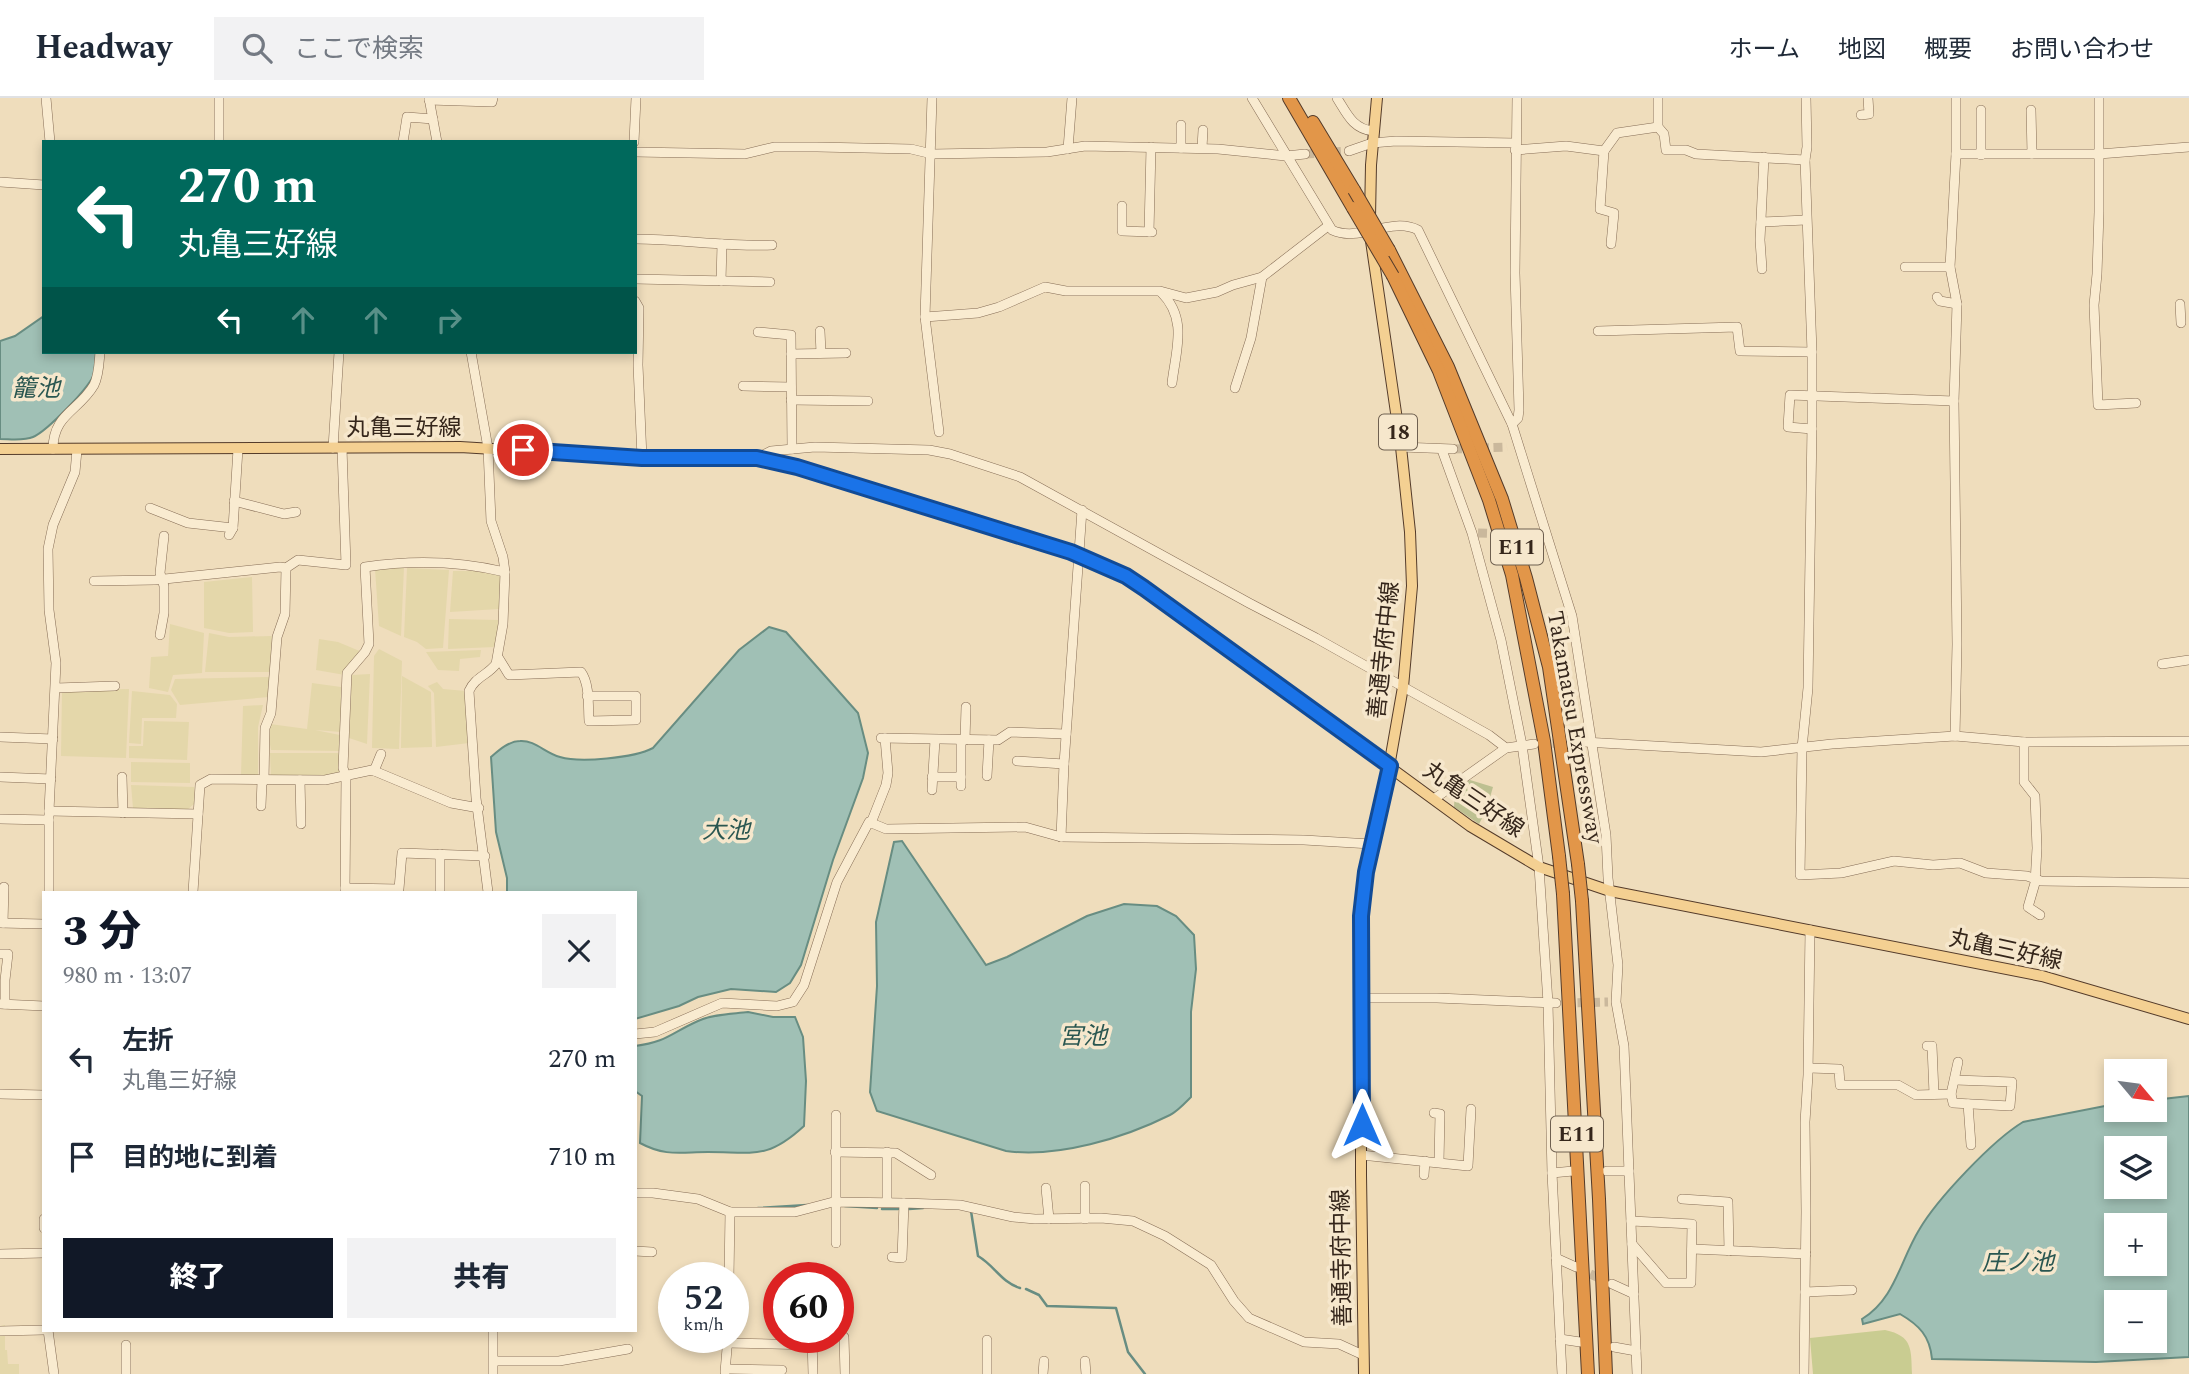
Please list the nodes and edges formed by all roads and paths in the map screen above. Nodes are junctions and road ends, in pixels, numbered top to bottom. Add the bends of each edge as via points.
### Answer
1 (46, 98) edge
2 (219, 98) edge
3 (493, 98) edge
4 (636, 98) edge
5 (932, 98) edge
6 (1072, 98) edge
7 (1252, 98) edge
8 (1289, 98) edge
9 (1298, 98) edge
10 (1337, 98) edge
11 (1377, 98) edge
12 (1517, 98) edge
13 (1658, 98) edge
14 (1806, 98) edge
15 (1868, 98) edge
16 (1956, 98) edge
17 (2099, 98) edge
18 (429, 99) edge
19 (1981, 110) dead end
20 (2031, 110) dead end
21 (1861, 115) dead end
22 (433, 119) junction
23 (1181, 125) dead end
24 (1658, 127) junction
25 (1203, 130) dead end
26 (1373, 137) junction
27 (50, 140) edge
28 (219, 140) edge
29 (403, 140) edge
30 (437, 140) edge
31 (634, 140) edge
32 (1152, 147) junction
33 (1516, 147) junction
34 (2189, 147) edge
35 (1181, 148) junction
36 (1202, 148) junction
37 (1068, 149) junction
38 (1349, 151) tunnel mouth
39 (1604, 151) junction
40 (637, 152) edge
41 (932, 154) junction
42 (1305, 154) tunnel mouth
43 (1956, 154) junction
44 (2032, 154) junction
45 (2099, 154) junction
46 (1981, 155) junction
47 (1286, 156) junction
48 (1764, 157) junction
49 (1805, 160) junction
50 (0, 182) edge
51 (42, 185) edge
52 (1122, 206) dead end
53 (1806, 220) junction
54 (1761, 222) junction
55 (1328, 226) junction
56 (1371, 230) junction
57 (637, 239) edge
58 (722, 244) junction
59 (1611, 244) dead end
60 (772, 245) dead end
61 (1906, 267) dead end
62 (1950, 267) junction
63 (1762, 269) dead end
64 (1262, 277) junction
65 (637, 279) edge
66 (721, 281) junction
67 (770, 282) dead end
68 (1160, 291) junction
69 (1937, 298) dead end
70 (637, 304) edge
71 (1957, 304) junction
72 (2180, 304) dead end
73 (925, 317) junction
74 (2184, 318) edge
75 (820, 331) dead end
76 (1598, 331) dead end
77 (758, 332) dead end
78 (1812, 352) junction
79 (821, 353) junction
80 (846, 353) dead end
81 (100, 354) edge
82 (339, 354) edge
83 (471, 354) edge
84 (791, 354) junction
85 (1172, 383) dead end
86 (743, 386) dead end
87 (791, 387) junction
88 (1235, 388) dead end
89 (1812, 396) junction
90 (791, 400) junction
91 (868, 401) dead end
92 (1954, 401) junction
93 (2136, 403) dead end
94 (1512, 424) junction
95 (1812, 429) junction
96 (939, 432) dead end
97 (1520, 446) junction
98 (1401, 447) junction
99 (1507, 447) tunnel mouth
100 (337, 448) junction
101 (488, 448) junction
102 (0, 449) edge
103 (52, 449) junction
104 (238, 449) junction
105 (792, 449) junction
106 (77, 450) junction
107 (642, 458) junction
108 (757, 458) junction
109 (234, 501) junction
110 (150, 508) dead end
111 (1082, 510) junction
112 (296, 512) dead end
113 (164, 536) dead end
114 (1080, 555) junction
115 (346, 565) junction
116 (365, 567) junction
117 (286, 568) junction
118 (505, 572) junction
119 (162, 579) junction
120 (94, 581) dead end
121 (163, 618) junction
122 (174, 620) dead end
123 (160, 635) dead end
124 (498, 657) junction
125 (2189, 660) edge
126 (2162, 664) dead end
127 (115, 686) dead end
128 (1403, 687) junction
129 (56, 688) junction
130 (587, 696) junction
131 (966, 707) dead end
132 (1066, 734) junction
133 (1955, 736) junction
134 (0, 737) edge
135 (53, 739) junction
136 (935, 740) junction
137 (963, 740) junction
138 (989, 740) junction
139 (2189, 741) edge
140 (1588, 742) junction
141 (2024, 742) junction
142 (1534, 744) tunnel mouth
143 (1522, 745) junction
144 (1506, 748) junction
145 (1802, 748) junction
146 (381, 754) dead end
147 (1017, 761) dead end
148 (1064, 764) junction
149 (1390, 766) junction
150 (374, 771) junction
151 (346, 776) junction
152 (987, 776) dead end
153 (0, 777) edge
154 (122, 777) dead end
155 (932, 777) junction
156 (51, 779) junction
157 (300, 780) junction
158 (263, 781) junction
159 (932, 790) dead end
160 (1434, 799) junction
161 (261, 806) dead end
162 (479, 808) junction
163 (123, 813) junction
164 (198, 814) junction
165 (49, 815) junction
166 (0, 819) edge
167 (872, 823) junction
168 (300, 824) dead end
169 (1061, 837) junction
170 (1371, 844) junction
171 (440, 854) junction
172 (485, 856) junction
173 (1539, 867) junction
174 (2035, 879) junction
175 (2189, 883) edge
176 (4, 887) dead end
177 (345, 890) edge
178 (50, 891) edge
179 (193, 891) edge
180 (440, 891) edge
181 (488, 891) edge
182 (1610, 891) junction
183 (2040, 915) dead end
184 (1, 923) edge
185 (42, 925) edge
186 (1810, 930) junction
187 (0, 954) edge
188 (1361, 998) junction
189 (1552, 1003) junction
190 (2, 1004) edge
191 (42, 1006) edge
192 (2189, 1019) edge
193 (637, 1034) edge
194 (1927, 1046) dead end
195 (1958, 1062) dead end
196 (1808, 1068) junction
197 (1955, 1080) junction
198 (0, 1094) edge
199 (1934, 1094) junction
200 (1951, 1094) junction
201 (42, 1095) edge
202 (1968, 1104) junction
203 (1471, 1109) dead end
204 (1434, 1113) dead end
205 (836, 1115) dead end
206 (1971, 1145) dead end
207 (835, 1152) junction
208 (887, 1153) junction
209 (1361, 1155) junction
210 (1425, 1161) junction
211 (1439, 1162) junction
212 (1573, 1171) dead end
213 (1607, 1171) dead end
214 (1629, 1171) junction
215 (1552, 1173) junction
216 (931, 1175) dead end
217 (1423, 1175) dead end
218 (1085, 1186) dead end
219 (1046, 1188) dead end
220 (637, 1193) edge
221 (1682, 1199) dead end
222 (835, 1202) junction
223 (887, 1202) junction
224 (904, 1203) junction
225 (730, 1212) junction
226 (1049, 1219) junction
227 (1085, 1219) junction
228 (1631, 1221) junction
229 (836, 1243) dead end
230 (1632, 1244) junction
231 (1692, 1249) junction
232 (637, 1251) edge
233 (1729, 1251) junction
234 (652, 1252) dead end
235 (42, 1253) edge
236 (0, 1254) edge
237 (1806, 1254) junction
238 (892, 1257) dead end
239 (1556, 1258) junction
240 (729, 1262) edge
241 (1576, 1268) tunnel mouth
242 (1612, 1284) tunnel mouth
243 (1852, 1290) dead end
244 (1805, 1292) junction
245 (1634, 1294) junction
246 (42, 1330) edge
247 (0, 1331) edge
248 (46, 1332) edge
249 (493, 1332) edge
250 (1560, 1339) junction
251 (987, 1340) dead end
252 (1580, 1342) dead end
253 (126, 1345) dead end
254 (1614, 1347) dead end
255 (628, 1349) dead end
256 (1636, 1351) junction
257 (727, 1353) edge
258 (812, 1353) edge
259 (844, 1353) edge
260 (1363, 1355) junction
261 (1085, 1361) dead end
262 (494, 1362) junction
263 (1044, 1362) dead end
264 (782, 1370) dead end
265 (726, 1372) edge
266 (54, 1374) edge
267 (126, 1374) edge
268 (493, 1374) edge
269 (813, 1374) edge
270 (845, 1374) edge
271 (987, 1374) edge
272 (1043, 1374) edge
273 (1086, 1374) edge
274 (1364, 1374) edge
275 (1562, 1374) edge
276 (1588, 1374) edge
277 (1606, 1374) edge
278 (1637, 1374) edge
279 (1804, 1374) edge

1 - 27 street
2 - 28 street via 223,120
3 - 18 street via 492,102
4 - 31 street
5 - 41 street
6 - 37 street
7 - 47 street
8 - 276 highway, Takamatsu Expressway / E11, bridge via 1392,276 1439,371 1489,500 1512,575 1544,741 1563,894
9 - 277 highway, Takamatsu Expressway / E11, bridge via 1389,250 1448,367 1502,499 1549,667 1582,901
10 - 26 street via 1354,124
11 - 26 main road, 善通寺府中線 / 18
12 - 33 street
13 - 24 street
14 - 49 street
15 - 21 street via 1869,114
16 - 43 street
17 - 45 street
18 - 22 street
19 - 46 street
20 - 44 street
22 - 29 street via 407,117
22 - 30 street
23 - 35 street
24 - 39 street via 1617,133
24 - 48 street via 1666,149
25 - 36 street
26 - 33 street
26 - 38 street
26 - 56 main road, 善通寺府中線 / 18
32 - 35 street
32 - 37 street
32 - 52 street via 1151,232 1122,231
33 - 39 street
33 - 94 street via 1519,410
34 - 45 street
35 - 36 street
36 - 47 street
37 - 41 street
39 - 59 street via 1600,209 1614,213
40 - 41 street via 745,154 774,147 817,147 911,149
41 - 73 street
42 - 47 street
43 - 46 street
43 - 62 street
44 - 45 street
44 - 46 street
45 - 93 street via 2094,305 2098,405
47 - 55 street
48 - 49 street
48 - 54 street
49 - 53 street
50 - 51 street
53 - 54 street
53 - 78 street
54 - 63 street
55 - 56 street via 1343,234
55 - 64 street
56 - 94 street via 1403,225 1418,230
56 - 98 main road, 善通寺府中線 / 18
57 - 58 street
58 - 60 street via 737,240
58 - 66 street
61 - 62 street
62 - 71 street
64 - 68 street via 1186,299
64 - 88 street via 1251,338
65 - 66 street
66 - 67 street
68 - 73 street via 1045,287 978,313
68 - 85 street via 1172,303 1179,330
69 - 71 street
70 - 107 street
71 - 92 street
72 - 74 street
73 - 96 street
75 - 79 street
76 - 78 street via 1737,327 1740,351
77 - 84 street via 791,335
78 - 89 street
79 - 80 street
79 - 84 street
81 - 103 street via 94,385 58,425
82 - 100 street
83 - 101 street
84 - 87 street
86 - 87 street
87 - 90 street
89 - 92 street
89 - 95 street
89 - 95 street via 1790,395 1788,427
90 - 91 street via 838,405
90 - 105 street
92 - 133 street
94 - 97 street
95 - 145 street via 1808,688
97 - 99 street
97 - 140 street via 1572,616
98 - 128 main road, 善通寺府中線 / 18 via 1412,586
98 - 143 street via 1448,450 1502,640
100 - 101 main road, 丸亀三好線
100 - 104 main road, 丸亀三好線
100 - 115 street
101 - 107 main road, 丸亀三好線
101 - 118 street via 491,521
102 - 103 main road, 丸亀三好線
103 - 106 main road, 丸亀三好線
104 - 106 main road, 丸亀三好線
104 - 109 street
105 - 108 street
105 - 111 street via 874,447 950,454 1020,477
106 - 129 street via 75,472 48,550
107 - 108 main road, 丸亀三好線
108 - 114 main road, 丸亀三好線
109 - 110 street via 231,531 170,521
109 - 112 street via 284,514
111 - 114 street
111 - 128 street
113 - 119 street
114 - 132 street
114 - 149 main road, 丸亀三好線 via 1144,588
115 - 116 street
115 - 117 street via 298,560
116 - 118 street via 396,562
116 - 151 street via 369,644 347,673
117 - 119 street
117 - 158 street via 285,614 277,637 271,712 265,728
118 - 124 street
119 - 120 street
119 - 121 street
121 - 122 street
121 - 123 street
124 - 130 street via 509,674 581,672
124 - 162 street via 469,691
125 - 126 street
127 - 129 street
128 - 144 street
128 - 149 main road, 善通寺府中線 / 18
129 - 135 street
130 - 130 street via 589,721 636,720 636,696
131 - 137 street
132 - 138 street via 1010,732
132 - 148 street
133 - 141 street
133 - 145 street
134 - 135 street
135 - 156 street
136 - 137 street
136 - 155 street
136 - 167 street via 883,738 888,773
137 - 138 street
137 - 155 street via 961,781
138 - 152 street
139 - 141 street
140 - 145 street via 1761,752
140 - 182 street via 1606,835
141 - 174 street via 2024,782 2035,796
142 - 143 street
143 - 144 street
143 - 173 street
144 - 160 street
145 - 174 street via 1800,875 1841,873 1894,861 1954,863 1986,873
146 - 150 street
147 - 148 street
148 - 169 street
149 - 160 main road, 丸亀三好線
149 - 170 main road, 善通寺府中線 / 18
150 - 151 street
150 - 162 street via 451,803
151 - 157 street
151 - 177 street
153 - 156 street
154 - 163 street
155 - 159 street
156 - 165 street
157 - 158 street
157 - 168 street
158 - 161 street
158 - 164 street via 205,781 200,785
160 - 173 main road, 丸亀三好線
162 - 172 street
163 - 164 street
163 - 165 street
164 - 179 street
165 - 166 street
165 - 178 street
167 - 169 street via 886,829 1026,827
167 - 193 street via 837,882 804,985 793,1002 777,1006 722,1003 654,1032
169 - 170 street
170 - 188 main road, 善通寺府中線 / 18 via 1361,916
171 - 172 street
171 - 177 street via 402,853 399,889
171 - 180 street
172 - 181 street
173 - 182 main road, 丸亀三好線
173 - 189 street
174 - 175 street
174 - 183 street via 2028,907
176 - 184 street
182 - 186 main road, 丸亀三好線
182 - 214 street via 1618,965 1612,1002 1624,1046
184 - 185 street
186 - 192 main road, 丸亀三好線 via 2042,976
186 - 196 street
187 - 190 street via 8,954
188 - 189 street
188 - 209 main road, 善通寺府中線 / 18
189 - 215 street
190 - 191 street
194 - 199 street via 1932,1046
195 - 197 street
196 - 199 street via 1839,1069 1840,1084 1898,1085 1916,1095
196 - 237 street
197 - 200 street
197 - 202 street via 2012,1082 2010,1106
198 - 201 street
199 - 200 street
200 - 202 street via 1953,1103
202 - 206 street
203 - 211 street via 1468,1166
204 - 211 street via 1440,1114
205 - 207 street
207 - 208 street
207 - 222 street
208 - 216 street via 895,1153
208 - 223 street
209 - 210 street
209 - 260 main road, 善通寺府中線 / 18
210 - 211 street
210 - 217 street
212 - 215 street
213 - 214 street
214 - 228 street
215 - 239 street
218 - 227 street
219 - 226 street
220 - 225 street via 698,1199
221 - 233 street via 1728,1202
222 - 223 street
222 - 225 street via 795,1212
222 - 229 street
223 - 224 street
224 - 226 street via 960,1205 1013,1217
224 - 238 street via 902,1258
225 - 240 street
226 - 227 street
227 - 260 street via 1143,1224 1212,1265 1249,1318 1304,1342 1339,1344
228 - 230 street
228 - 231 street via 1692,1224
230 - 231 street via 1665,1283 1691,1283
230 - 245 street
231 - 233 street
232 - 234 street
233 - 237 street
235 - 236 street
237 - 244 street
239 - 241 street
239 - 250 street
242 - 245 street
243 - 244 street
244 - 279 street
245 - 256 street
246 - 247 street
248 - 266 street
249 - 262 street
250 - 252 street
250 - 275 street
251 - 271 street
253 - 267 street
254 - 256 street
255 - 262 street via 559,1361
256 - 278 street
257 - 265 street
258 - 269 street
259 - 270 street
260 - 274 main road, 善通寺府中線 / 18
261 - 273 street
262 - 268 street
263 - 272 street
264 - 265 street

